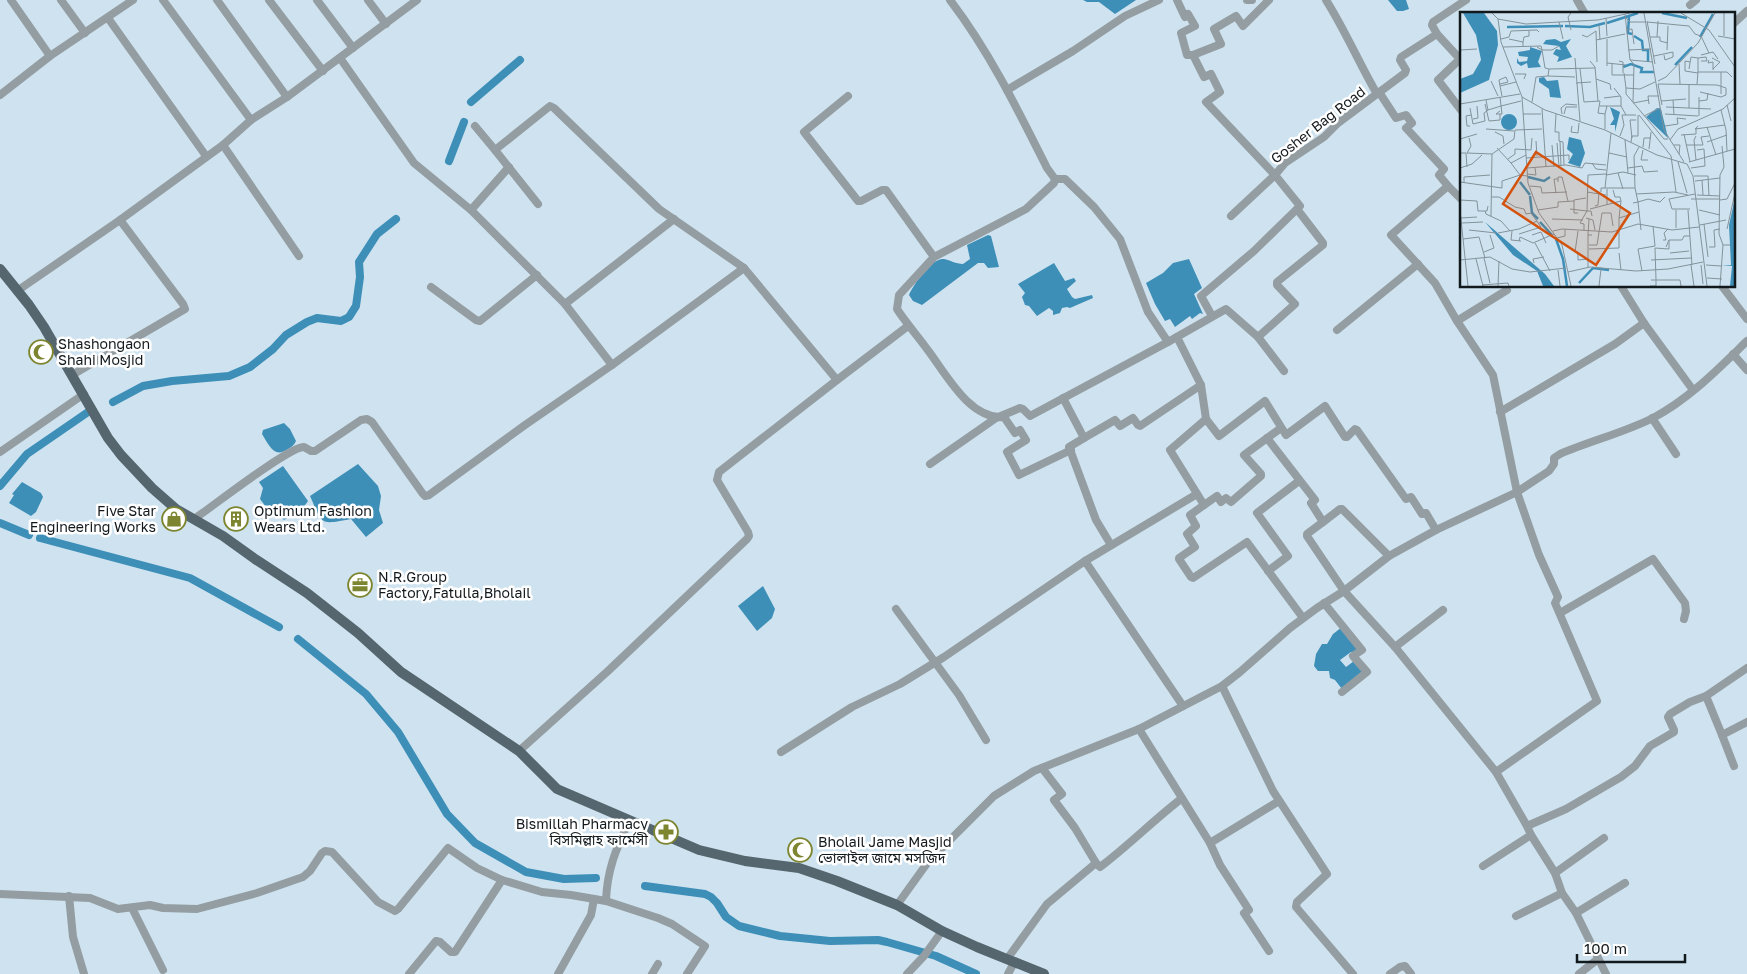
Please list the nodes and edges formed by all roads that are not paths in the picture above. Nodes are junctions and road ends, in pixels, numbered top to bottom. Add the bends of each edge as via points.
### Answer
1 (11, 0) edge
2 (61, 0) edge
3 (133, 0) edge
4 (163, 0) edge
5 (217, 0) edge
6 (269, 0) edge
7 (316, 0) edge
8 (368, 0) edge
9 (417, 0) edge
10 (950, 0) edge
11 (1158, 0) edge
12 (1177, 0) edge
13 (1247, 0) edge
14 (1252, 0) edge
15 (1269, 0) edge
16 (1326, 0) edge
17 (1466, 0) edge
18 (1747, 11) edge
19 (108, 18) junction
20 (1734, 23) edge
21 (386, 24) junction
22 (85, 33) junction
23 (1437, 34) junction
24 (353, 48) junction
25 (1193, 55) junction
26 (50, 56) junction
27 (340, 58) junction
28 (323, 71) junction
29 (1007, 90) junction
30 (1378, 93) junction
31 (0, 95) edge
32 (848, 96) dead end
33 (287, 97) junction
34 (1460, 109) edge
35 (251, 120) junction
36 (475, 126) dead end
37 (223, 145) junction
38 (495, 150) junction
39 (206, 156) junction
40 (509, 167) junction
41 (1275, 175) junction
42 (1056, 179) junction
43 (1448, 186) junction
44 (1460, 198) edge
45 (538, 204) dead end
46 (1297, 209) junction
47 (471, 210) junction
48 (1231, 216) dead end
49 (674, 219) junction
50 (120, 220) junction
51 (299, 256) dead end
52 (934, 257) junction
53 (1418, 264) junction
54 (744, 268) junction
55 (0, 270) edge
56 (537, 275) junction
57 (431, 287) dead end
58 (1622, 288) edge
59 (1724, 288) edge
60 (1507, 290) dead end
61 (17, 291) junction
62 (565, 304) junction
63 (1212, 316) junction
64 (1747, 319) edge
65 (1457, 321) junction
66 (1644, 323) junction
67 (908, 326) junction
68 (1337, 330) dead end
69 (1258, 336) junction
70 (1177, 337) junction
71 (1747, 341) edge
72 (1168, 342) junction
73 (1733, 354) junction
74 (612, 365) junction
75 (1747, 370) edge
76 (1284, 371) dead end
77 (72, 375) junction
78 (837, 380) junction
79 (1201, 385) junction
80 (1693, 390) junction
81 (84, 394) junction
82 (1063, 398) junction
83 (1500, 412) junction
84 (996, 418) junction
85 (1652, 418) junction
86 (1206, 419) junction
87 (1282, 428) junction
88 (1084, 438) junction
89 (1267, 438) junction
90 (1071, 450) junction
91 (0, 452) edge
92 (1676, 454) dead end
93 (930, 464) dead end
94 (1300, 481) junction
95 (1517, 492) junction
96 (1197, 494) junction
97 (1204, 505) junction
98 (194, 519) junction
99 (1323, 522) junction
100 (1436, 530) junction
101 (1111, 545) junction
102 (1389, 556) junction
103 (1085, 561) junction
104 (1268, 571) junction
105 (1344, 591) junction
106 (1324, 603) junction
107 (896, 609) dead end
108 (1443, 610) dead end
109 (1560, 614) junction
110 (1303, 618) junction
111 (1684, 619) dead end
112 (1395, 647) junction
113 (936, 662) junction
114 (1747, 668) edge
115 (1222, 686) junction
116 (1342, 692) dead end
117 (1706, 696) junction
118 (1183, 706) junction
119 (1747, 722) edge
120 (1140, 729) junction
121 (1722, 735) junction
122 (986, 740) dead end
123 (519, 751) junction
124 (781, 752) dead end
125 (1734, 766) dead end
126 (1042, 768) junction
127 (1496, 772) junction
128 (1181, 799) junction
129 (1279, 801) junction
130 (629, 821) junction
131 (1527, 826) junction
132 (1531, 835) junction
133 (1604, 838) dead end
134 (1210, 843) junction
135 (1096, 863) junction
136 (1483, 866) dead end
137 (1555, 873) junction
138 (502, 880) junction
139 (1625, 883) dead end
140 (1562, 893) junction
141 (0, 894) edge
142 (69, 896) junction
143 (594, 899) junction
144 (606, 901) junction
145 (897, 905) junction
146 (132, 908) junction
147 (1576, 912) junction
148 (1516, 916) dead end
149 (942, 931) junction
150 (1269, 951) dead end
151 (1598, 959) junction
152 (1011, 960) junction
153 (658, 964) dead end
154 (163, 970) dead end
155 (908, 972) edge
156 (84, 974) edge
157 (409, 974) edge
158 (558, 974) edge
159 (652, 974) edge
160 (688, 974) edge
161 (1008, 974) edge
162 (1044, 974) edge
163 (1353, 974) edge
164 (1390, 974) edge
165 (1412, 974) edge
166 (1579, 974) edge
167 (1606, 974) edge

1 - 26 street
2 - 22 street
3 - 19 street
4 - 35 street
5 - 33 street
6 - 28 street
7 - 24 street
8 - 21 street
9 - 21 street
10 - 29 street via 968,23
11 - 29 street via 1125,16
12 - 25 street via 1185,16 1188,14 1195,26 1181,33 1187,56
13 - 14 street
15 - 25 street via 1243,26 1236,16 1214,29 1221,44
16 - 30 street, Gosher Bag Road
17 - 23 street via 1433,22
18 - 20 street
19 - 22 street
19 - 39 street
21 - 24 street
22 - 26 street
23 - 30 street via 1401,57 1405,73
23 - 34 street via 1459,58 1438,80
24 - 27 street
25 - 41 street via 1204,77 1211,74 1220,92 1206,102
26 - 31 street
27 - 28 street
27 - 47 street via 409,158
28 - 33 street
29 - 42 street via 1047,168
30 - 41 street, Gosher Bag Road via 1324,137 1285,163
30 - 43 street via 1396,118 1406,114 1412,123 1406,128 1444,169 1439,175
32 - 52 street via 804,132 858,202 886,190
33 - 35 street
35 - 37 street
36 - 38 street
37 - 39 street
37 - 51 street
38 - 40 street
38 - 49 street via 550,106 659,209
39 - 50 street
40 - 45 street
40 - 47 street
41 - 46 street, Gosher Bag Road via 1300,203
41 - 48 street
42 - 52 street via 1026,209
42 - 72 street via 1065,179 1120,239 1148,312
43 - 44 street
43 - 53 street via 1391,235
46 - 63 street via 1201,296
46 - 69 street via 1324,245 1277,282 1295,304
47 - 56 street
49 - 54 street
49 - 62 street
50 - 61 street
50 - 77 street via 185,309
52 - 67 street via 899,295 897,309
53 - 65 street via 1436,283
53 - 68 street
54 - 74 street
54 - 78 street
55 - 61 main road
56 - 57 street via 480,321
56 - 62 street
58 - 66 street
59 - 64 street
60 - 65 street
61 - 77 main road via 44,327
62 - 74 street
63 - 69 street via 1226,308
63 - 70 street
65 - 83 street via 1493,375
66 - 80 street
66 - 83 street
67 - 78 street
67 - 84 street via 960,394
69 - 76 street
70 - 72 street
70 - 79 street
71 - 73 street
72 - 82 street
73 - 75 street
73 - 80 street
74 - 98 street via 429,495 423,494 367,419 315,451 298,448
77 - 81 main road
78 - 123 street via 719,472 717,480 748,532 747,539
79 - 86 street
79 - 88 street via 1140,426 1133,418 1120,426 1115,420
80 - 85 street
81 - 91 street
81 - 98 main road via 120,455 176,509
82 - 84 street via 1030,416 1020,408
82 - 88 street
83 - 95 street
84 - 90 street via 1004,418 1015,433 1020,430 1026,439 1007,452 1019,475
84 - 93 street
85 - 92 street
85 - 95 street via 1556,456 1549,471
86 - 87 street via 1219,436 1265,401
86 - 96 street via 1170,450
87 - 89 street
87 - 100 street via 1287,435 1325,406 1345,437 1357,430 1406,499 1411,497
88 - 90 street via 1070,445
89 - 94 street
89 - 97 street via 1244,455 1261,476 1231,502 1226,498 1221,502 1217,496
90 - 101 street via 1096,520
94 - 99 street via 1315,500 1311,503
94 - 104 street via 1256,513 1288,556
95 - 100 street
95 - 109 street via 1558,597 1555,603
96 - 97 street
96 - 101 street
97 - 104 street via 1190,515 1196,526 1187,534 1195,547 1178,558 1191,577 1246,542
98 - 123 main road via 307,593 358,633 400,672
99 - 102 street via 1342,509
99 - 105 street via 1307,535
100 - 102 street
101 - 103 street
102 - 105 street
103 - 113 street
103 - 118 street
104 - 110 street
105 - 106 street
105 - 112 street
106 - 110 street
106 - 116 street via 1362,650 1354,656 1367,672
107 - 113 street
108 - 112 street
109 - 111 street via 1653,559 1685,603
109 - 127 street via 1597,701
110 - 115 street
112 - 127 street
113 - 122 street
113 - 124 street via 852,707
114 - 117 street
115 - 118 street
115 - 129 street
117 - 121 street
117 - 131 street via 1670,714 1668,719 1674,732 1650,746 1630,770 1566,809
118 - 120 street
119 - 121 street
120 - 126 street
120 - 128 street
121 - 125 street
123 - 130 main road via 557,789
126 - 135 street via 1062,794 1054,800
126 - 145 street via 994,796 928,862
127 - 131 street
128 - 134 street
128 - 135 street via 1104,864 1100,867
129 - 134 street
129 - 163 street via 1327,874 1297,902 1296,907
130 - 144 street via 613,856 606,882
130 - 145 main road via 699,850 745,861 799,868
131 - 132 street
132 - 136 street
132 - 137 street
133 - 137 street
134 - 150 street via 1249,910 1244,912
135 - 152 street via 1047,904
137 - 140 street
138 - 143 street via 542,892
138 - 146 street via 448,848 395,911 378,902 332,852 325,851 303,877 257,893 197,909 150,905
138 - 157 street via 455,952 436,941
139 - 147 street
140 - 147 street
140 - 148 street
141 - 142 street
142 - 146 street via 90,898 118,909
142 - 156 street via 73,937
143 - 144 street
143 - 158 street via 591,915
144 - 160 street via 672,924 705,946
145 - 149 main road
146 - 154 street
147 - 151 street
149 - 152 main road
149 - 155 street
151 - 166 street
151 - 167 street
152 - 161 street
152 - 162 main road
153 - 159 street
164 - 165 street via 1405,966

